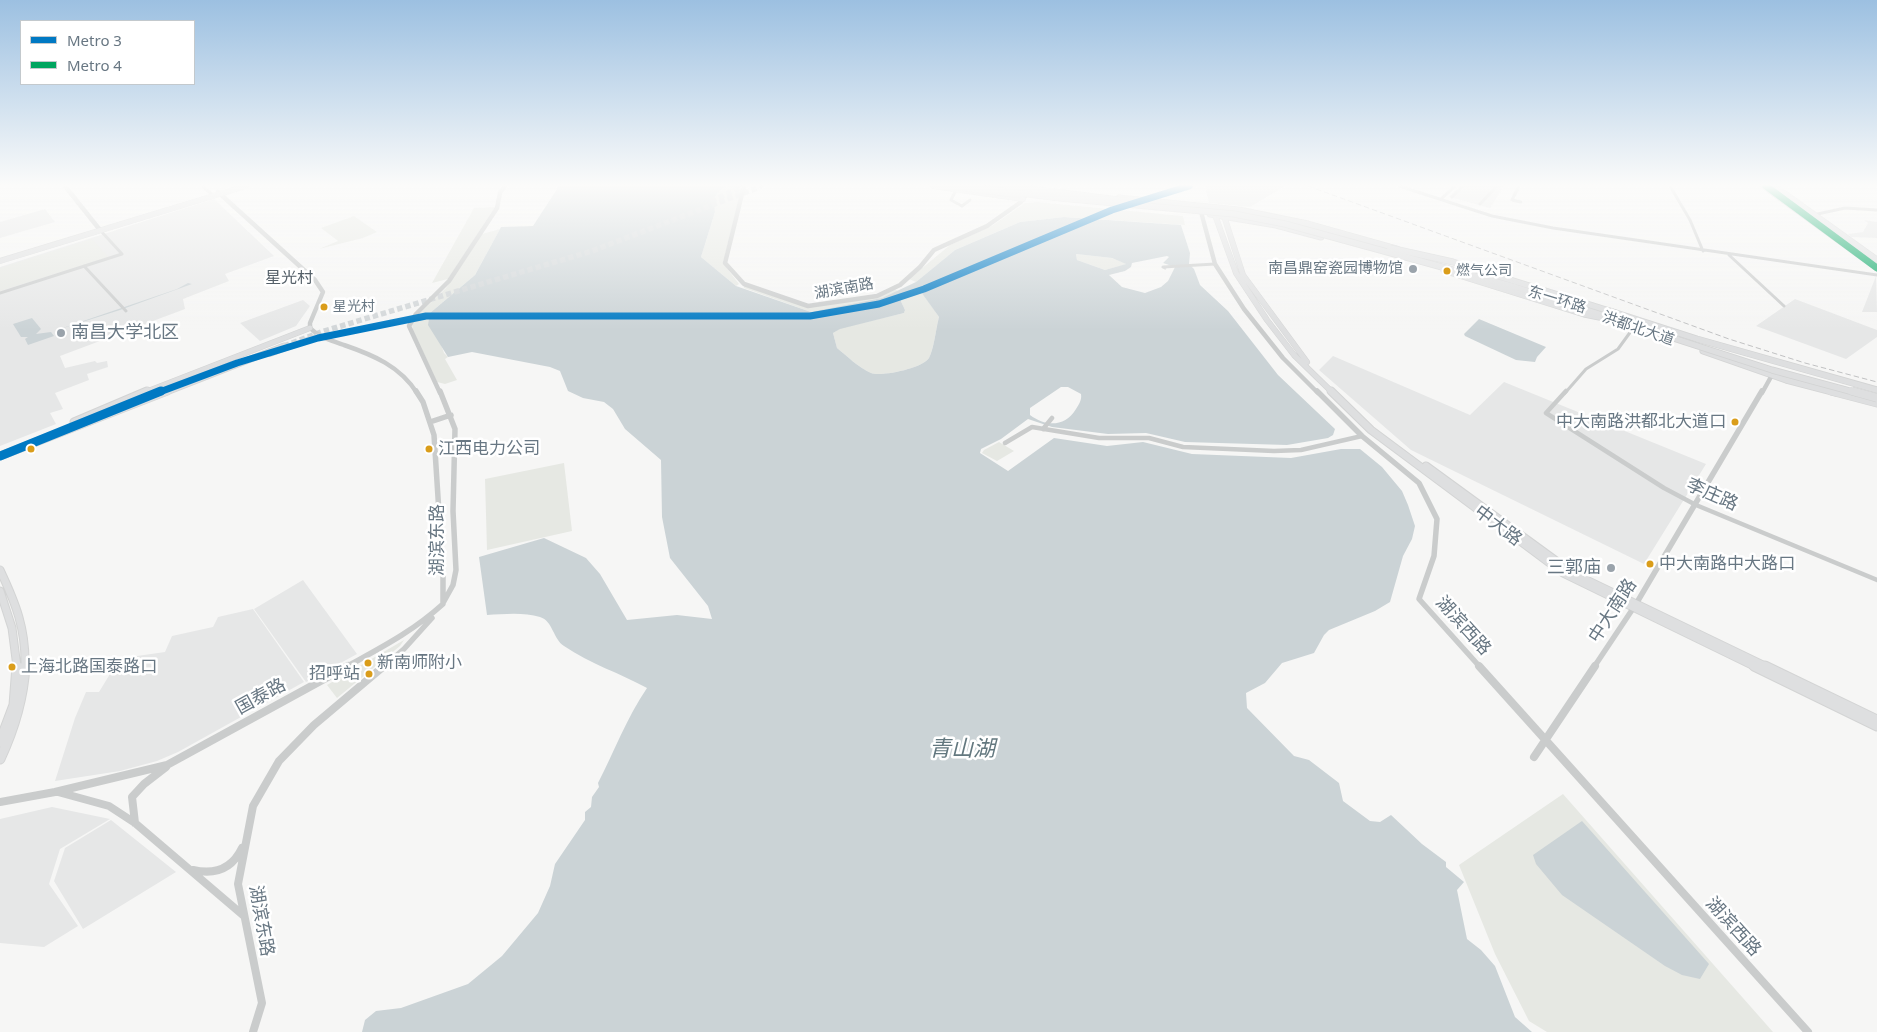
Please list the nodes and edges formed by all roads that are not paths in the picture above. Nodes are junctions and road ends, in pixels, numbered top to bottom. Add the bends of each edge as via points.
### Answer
1 (82, 234) edge
2 (104, 234) edge
3 (262, 234) edge
4 (480, 234) edge
5 (732, 234) edge
6 (968, 234) edge
7 (1207, 234) edge
8 (1222, 234) edge
9 (1230, 234) edge
10 (1313, 234) edge
11 (1323, 234) edge
12 (1330, 234) edge
13 (1345, 234) edge
14 (1593, 234) edge
15 (1696, 234) edge
16 (1835, 234) edge
17 (1838, 234) edge
18 (1390, 251) junction
19 (1703, 251) junction
20 (1728, 254) junction
21 (0, 259) edge
22 (1215, 264) junction
23 (1877, 264) edge
24 (84, 266) junction
25 (1165, 267) dead end
26 (1877, 275) edge
27 (0, 293) edge
28 (1784, 306) dead end
29 (124, 309) dead end
30 (1616, 313) junction
31 (1608, 319) junction
32 (1634, 327) junction
33 (310, 328) junction
34 (318, 336) junction
35 (285, 343) junction
36 (1772, 375) junction
37 (1877, 392) edge
38 (1877, 398) edge
39 (1877, 404) edge
40 (451, 415) junction
41 (1052, 418) dead end
42 (430, 422) junction
43 (75, 424) junction
44 (1045, 425) junction
45 (1362, 436) junction
46 (1005, 442) dead end
47 (0, 451) edge
48 (0, 456) edge
49 (1696, 505) junction
50 (0, 570) edge
51 (1877, 580) edge
52 (0, 590) edge
53 (442, 604) junction
54 (1634, 606) junction
55 (1877, 720) edge
56 (1877, 726) edge
57 (0, 742) edge
58 (1546, 742) junction
59 (1534, 757) dead end
60 (0, 759) edge
61 (167, 765) junction
62 (56, 792) junction
63 (0, 802) edge
64 (135, 823) junction
65 (247, 834) junction
66 (188, 868) junction
67 (244, 916) junction
68 (253, 1032) edge
69 (1808, 1032) edge

1 - 21 main road
2 - 24 street via 122,254
3 - 33 street via 321,288 323,292
4 - 40 street, 湖滨东路 via 449,282 416,314 409,326
5 - 6 street, 湖滨南路 via 725,263 744,284 808,306 877,296 920,267 934,250
7 - 22 street, 湖滨西路
8 - 54 main road, 中大路 via 1236,273 1267,320 1294,355 1371,430 1562,573
9 - 54 main road, 中大路 via 1242,275 1300,354 1375,428 1563,567
10 - 31 main road, 洪都北大道 via 1508,286
11 - 18 main road, 东一环路, bridge
12 - 18 main road, 东一环路, bridge
13 - 30 main road, 洪都北大道
14 - 19 street
15 - 19 street
16 - 23 main road
17 - 23 main road
18 - 30 main road, bridge via 1453,262
18 - 31 main road, bridge
18 - 37 main road, 东一环路, bridge via 1567,299 1809,376
18 - 38 main road, 东一环路, bridge via 1515,287 1772,370
19 - 20 street
20 - 26 street
20 - 28 street
22 - 25 street
22 - 45 street, 湖滨西路 via 1283,358
24 - 27 street
24 - 29 street
30 - 37 main road, 洪都北大道
31 - 32 main road, 洪都北大道
32 - 36 main road, 洪都北大道
32 - 49 street, 李庄路 via 1618,349 1586,369 1546,413
33 - 34 street
33 - 35 main road
34 - 35 main road
34 - 42 street via 376,356 394,368 412,384
35 - 43 main road
36 - 39 main road, 洪都北大道
36 - 49 street, 中大南路
40 - 42 street
40 - 53 street, 湖滨东路 via 455,429 453,511 456,570 453,585
41 - 44 street
42 - 53 street via 434,435
43 - 47 main road
43 - 48 main road
44 - 45 street via 1099,438 1149,438 1183,447 1274,451 1301,450
44 - 46 street via 1032,427
45 - 58 street, 湖滨西路 via 1419,483 1438,518 1434,556 1419,599
49 - 51 street, 李庄路
49 - 54 street, 中大南路
50 - 60 main road via 18,608 25,666 20,709
52 - 57 main road via 17,649 18,669 12,707
53 - 61 street, 国泰路 via 422,624 403,636
53 - 65 street, 湖滨东路 via 404,649 314,725 279,761 253,806
54 - 55 main road, 中大路
54 - 56 main road, 中大路
54 - 58 street, 中大南路
58 - 59 street, 中大南路
58 - 69 street, 湖滨西路
61 - 62 street, 国泰路
61 - 64 street, 国泰路 via 132,797
62 - 63 street, 国泰路
62 - 64 street, 国泰路 via 110,806
64 - 66 street, 国泰路
65 - 66 street via 236,860 226,868 204,873
65 - 67 street, 湖滨东路 via 238,884
66 - 67 street, 国泰路
67 - 68 street, 湖滨东路 via 262,1002

